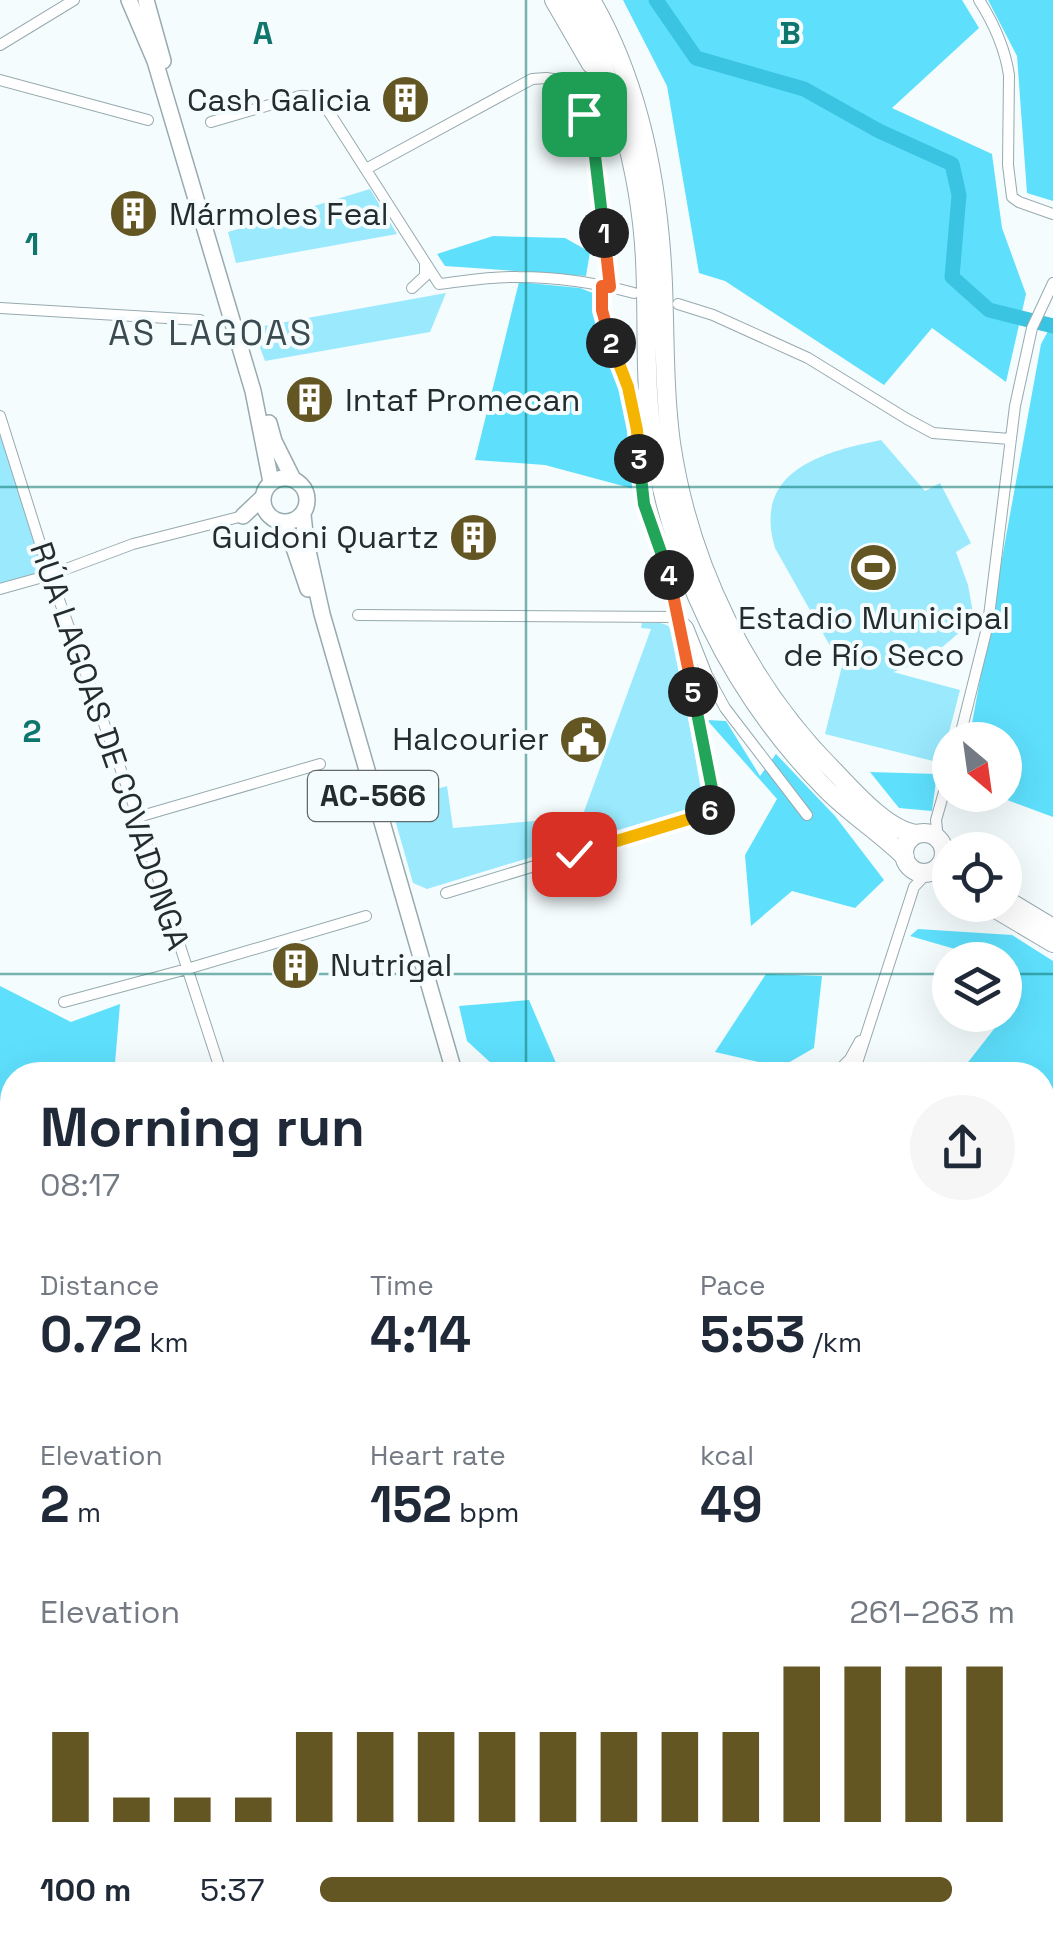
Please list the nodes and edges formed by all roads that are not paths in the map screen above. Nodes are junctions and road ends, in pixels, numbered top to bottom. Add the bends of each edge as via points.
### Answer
1 (74, 0) edge
2 (129, 0) edge
3 (146, 0) edge
4 (554, 0) edge
5 (573, 0) edge
6 (592, 0) edge
7 (605, 0) edge
8 (979, 0) edge
9 (0, 44) edge
10 (0, 80) edge
11 (627, 110) junction
12 (148, 120) dead end
13 (212, 122) dead end
14 (366, 169) junction
15 (1053, 214) edge
16 (425, 262) junction
17 (1053, 283) edge
18 (606, 286) junction
19 (412, 288) dead end
20 (634, 294) dead end
21 (678, 304) dead end
22 (0, 308) edge
23 (200, 320) dead end
24 (0, 416) edge
25 (1010, 439) junction
26 (293, 479) junction
27 (272, 482) junction
28 (262, 498) junction
29 (303, 515) junction
30 (244, 516) junction
31 (275, 519) junction
32 (50, 575) junction
33 (0, 590) edge
34 (358, 616) dead end
35 (678, 618) junction
36 (964, 722) edge
37 (320, 764) dead end
38 (807, 815) dead end
39 (138, 817) junction
40 (932, 839) edge
41 (932, 841) edge
42 (932, 868) edge
43 (917, 872) junction
44 (932, 876) edge
45 (446, 892) dead end
46 (1022, 909) edge
47 (366, 916) dead end
48 (1017, 922) edge
49 (1053, 928) edge
50 (1053, 944) edge
51 (187, 969) junction
52 (64, 1002) dead end
53 (218, 1062) edge
54 (443, 1062) edge
55 (451, 1062) edge
56 (850, 1062) edge

1 - 9 street
2 - 27 main road via 155,61 253,391
3 - 26 main road, AC-566 via 274,442
4 - 11 highway
5 - 11 highway
6 - 11 highway via 606,24
7 - 11 highway via 627,56
8 - 15 street via 1007,61 1012,197
10 - 12 street
11 - 40 highway via 654,191 671,442 702,562 736,637 797,730 862,800 898,829
11 - 43 highway via 645,257 652,432 675,540 693,589 737,677 794,756
13 - 14 street via 307,95 329,112
14 - 16 street
14 - 18 street via 532,79 561,80 593,139
16 - 18 street via 439,284 515,276
16 - 19 street via 425,276
17 - 25 street via 1032,328
18 - 20 street
18 - 35 street via 602,310 628,387 644,504
21 - 25 street via 808,358 933,433
22 - 23 street
24 - 32 street, RÚA LAGOAS DE COVADONGA
25 - 36 street via 988,624
26 - 27 main road
26 - 29 main road, AC-566 via 306,493
27 - 28 main road
28 - 30 main road
28 - 31 main road
29 - 31 main road
29 - 55 main road, AC-566 via 322,614
30 - 31 main road
30 - 32 street via 133,544
31 - 54 main road via 290,536 318,618
32 - 33 street
32 - 39 street, RÚA LAGOAS DE COVADONGA
34 - 35 street
35 - 38 street via 725,708
35 - 45 street via 711,809
37 - 39 street
39 - 51 street, RÚA LAGOAS DE COVADONGA
41 - 43 highway via 906,846
42 - 43 highway
43 - 44 highway
43 - 56 street via 870,1022
46 - 49 highway
47 - 51 street
48 - 50 highway
51 - 52 street
51 - 53 street, RÚA LAGOAS DE COVADONGA

